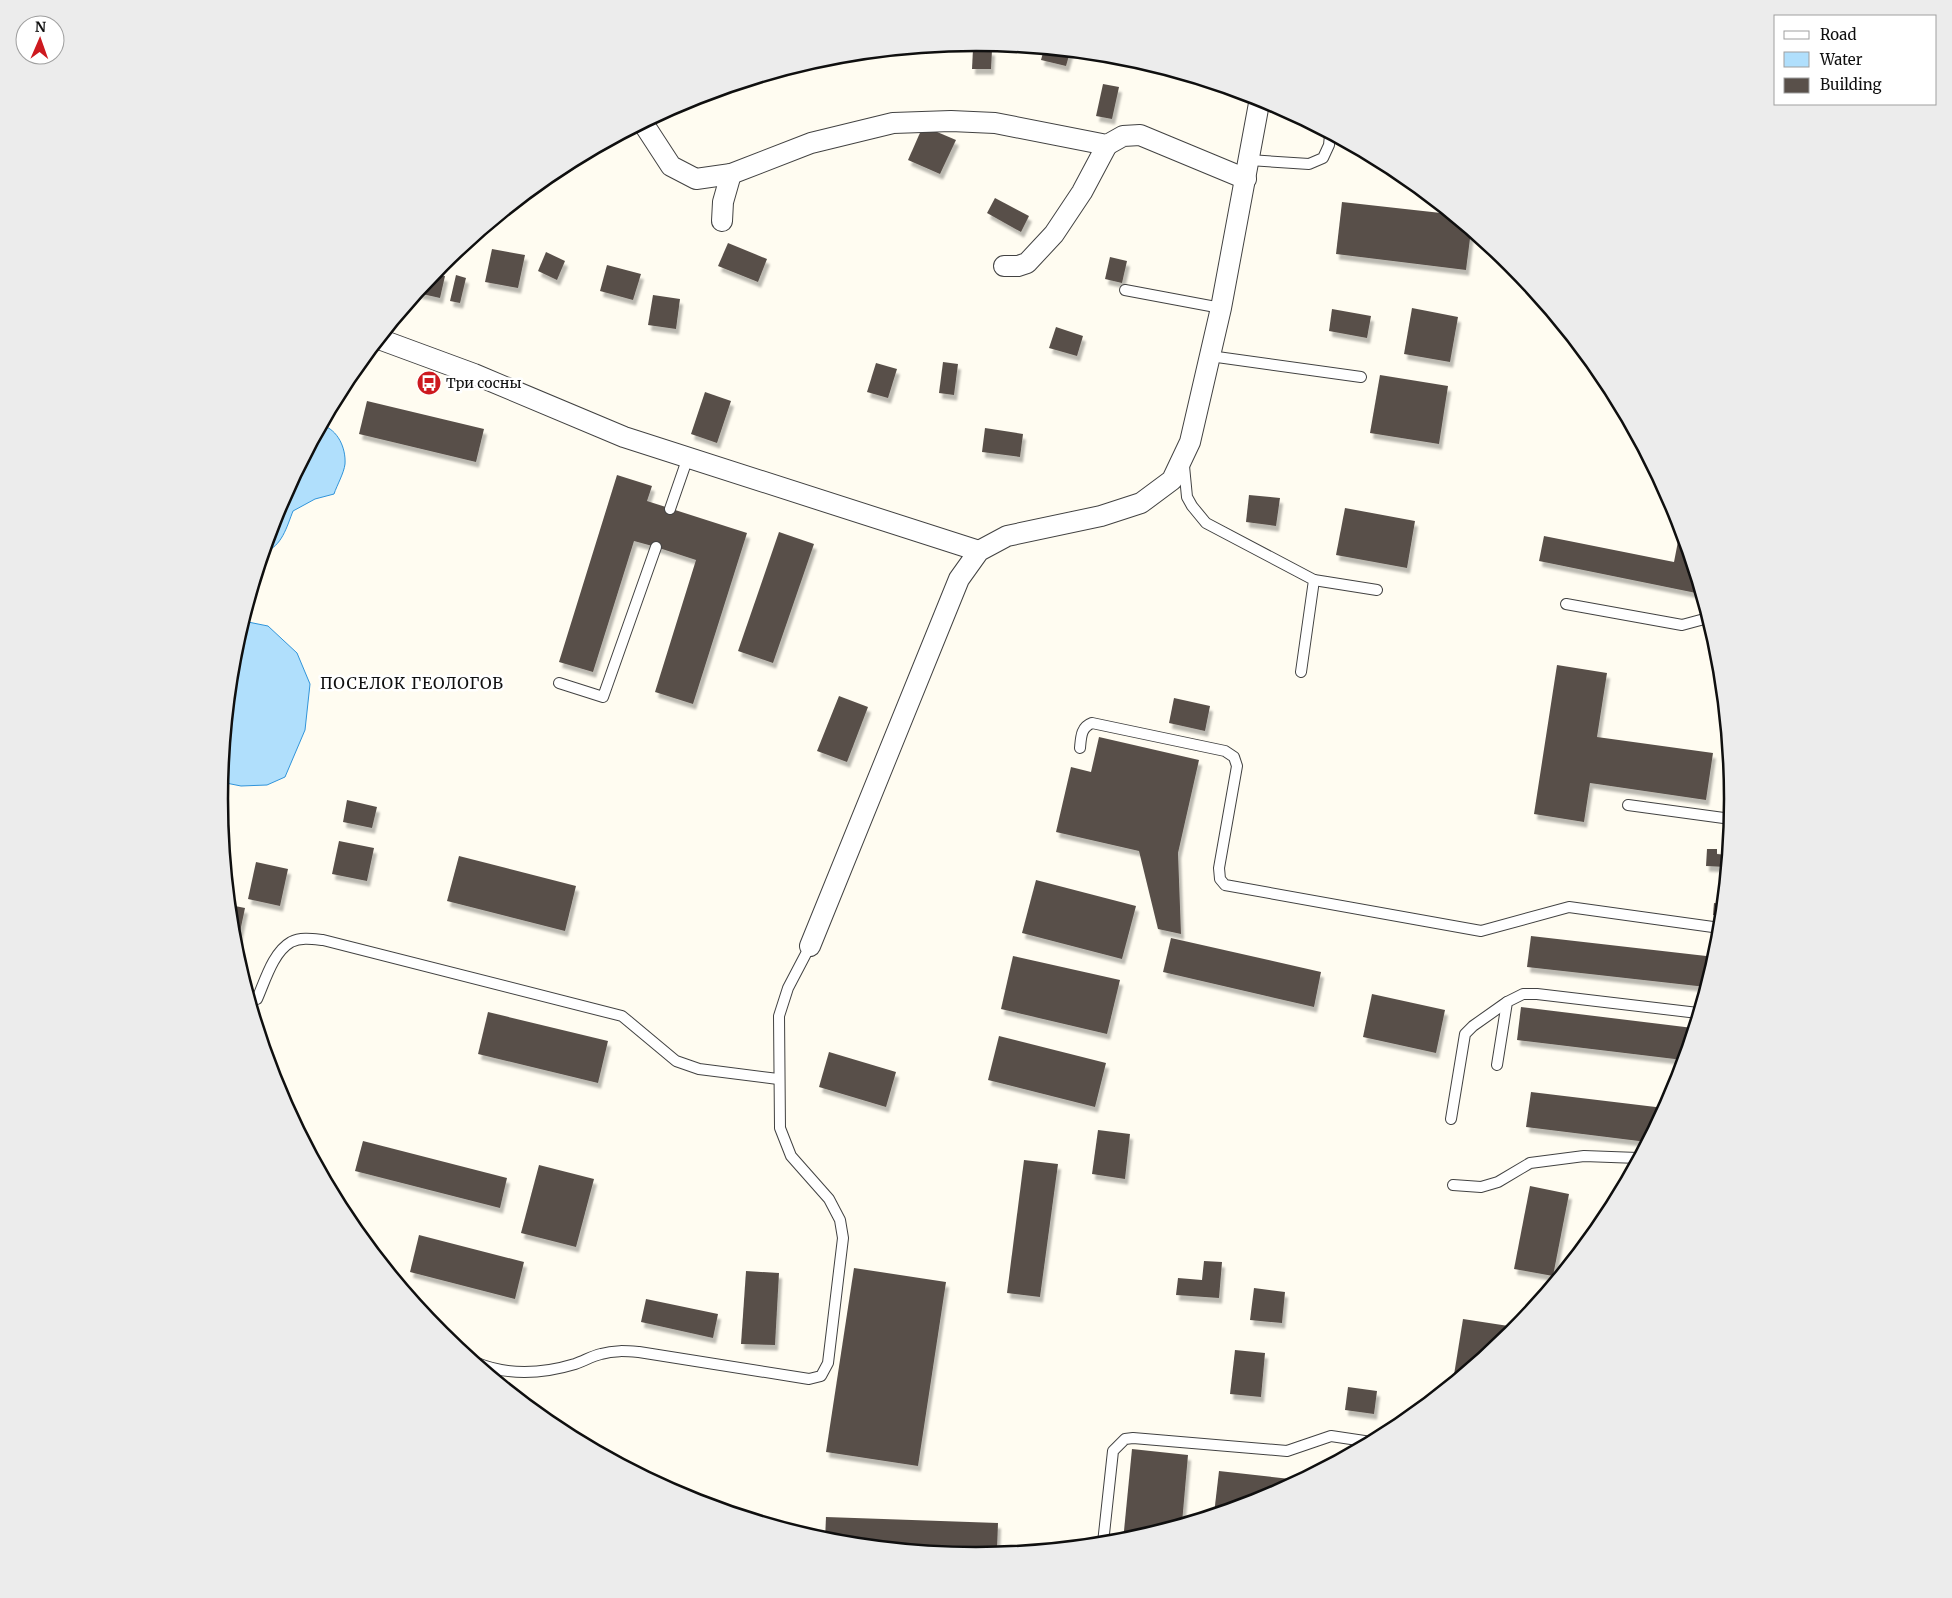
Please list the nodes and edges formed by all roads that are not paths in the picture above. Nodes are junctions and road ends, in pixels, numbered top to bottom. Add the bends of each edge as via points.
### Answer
1 (1258, 107) edge
2 (646, 128) edge
3 (1329, 140) edge
4 (1107, 144) junction
5 (1247, 169) junction
6 (731, 174) junction
7 (722, 221) dead end
8 (1004, 266) dead end
9 (1125, 290) dead end
10 (1222, 308) junction
11 (385, 342) edge
12 (1210, 356) junction
13 (1361, 377) dead end
14 (1184, 455) junction
15 (688, 457) junction
16 (670, 509) dead end
17 (656, 547) dead end
18 (979, 551) junction
19 (1314, 580) junction
20 (1377, 590) dead end
21 (1566, 604) dead end
22 (1701, 620) edge
23 (1301, 672) dead end
24 (559, 683) dead end
25 (1080, 748) dead end
26 (1628, 805) dead end
27 (1723, 818) edge
28 (1712, 927) edge
29 (810, 946) joint
30 (257, 999) dead end
31 (1507, 1002) junction
32 (1692, 1012) edge
33 (1497, 1065) dead end
34 (778, 1079) junction
35 (1452, 1119) dead end
36 (1632, 1158) edge
37 (1454, 1185) dead end
38 (496, 1372) edge
39 (1360, 1440) edge
40 (1104, 1535) edge

1 - 5 street
2 - 6 street via 671,166 696,179
3 - 5 lane via 1322,158 1309,164
4 - 5 street via 1123,136 1140,134
4 - 6 street via 995,122 894,123 811,143
4 - 8 street via 1082,192 1054,234 1027,263
5 - 10 street
6 - 7 street via 723,202
9 - 10 lane
10 - 12 street
11 - 15 street via 474,374 624,436
12 - 13 lane
12 - 14 street via 1190,442
14 - 18 street via 1172,480 1141,502 1100,516 1007,536
14 - 19 lane via 1187,497 1206,523
15 - 16 lane
15 - 18 street
17 - 24 lane via 603,697
18 - 29 street via 959,579
19 - 20 lane
19 - 23 lane
21 - 22 lane via 1682,625
25 - 28 lane via 1082,732 1086,725 1092,723 1225,752 1234,757 1237,766 1218,868 1225,885 1481,931 1569,907
26 - 27 lane
29 - 34 lane via 788,988 779,1016
30 - 34 lane via 278,954 291,942 306,938 323,940 622,1016 676,1061 699,1069
31 - 32 lane via 1522,994 1537,994
31 - 33 lane
31 - 35 lane via 1472,1026 1466,1034
34 - 38 lane via 780,1128 791,1156 830,1199 840,1220 843,1238 828,1363 821,1376 809,1379 619,1350 542,1372
36 - 37 lane via 1584,1156 1530,1163 1498,1182 1481,1187
39 - 40 lane via 1331,1436 1286,1452 1125,1439 1113,1451

